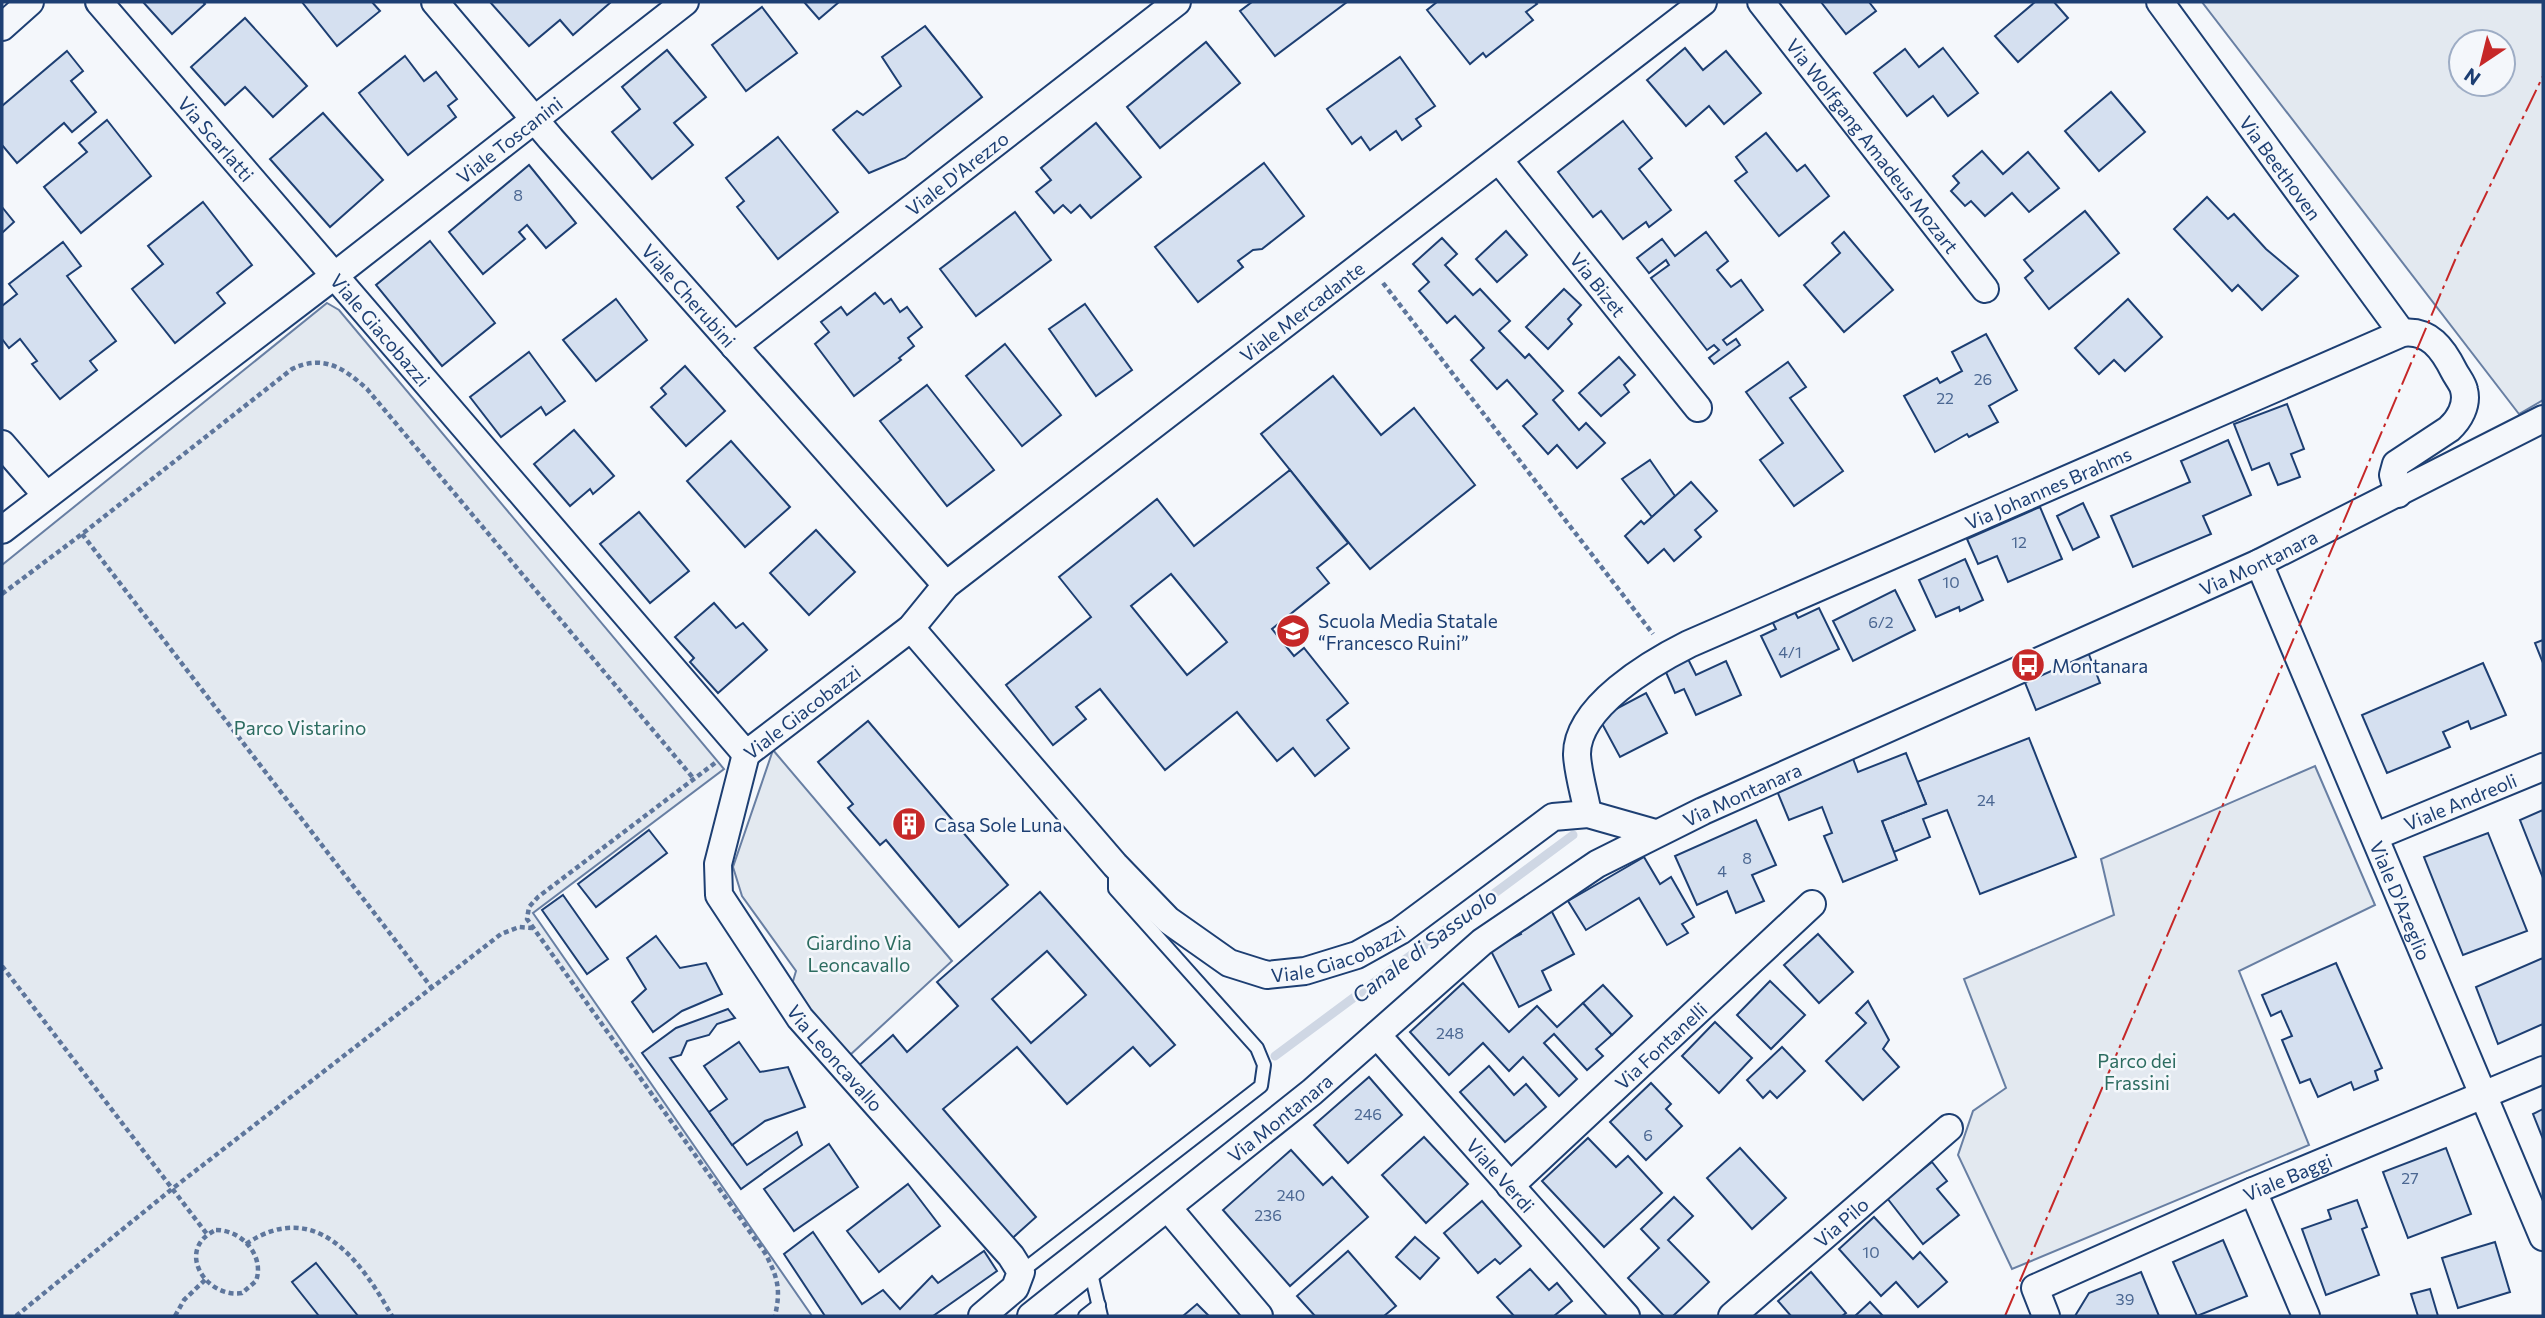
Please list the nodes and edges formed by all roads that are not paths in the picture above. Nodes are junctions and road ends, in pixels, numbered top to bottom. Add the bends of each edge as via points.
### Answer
1 (30, 2) edge
2 (99, 2) edge
3 (435, 2) edge
4 (685, 2) edge
5 (1177, 2) edge
6 (1703, 2) edge
7 (1761, 2) edge
8 (2160, 2) edge
9 (2, 27) edge
10 (535, 120) junction
11 (1499, 160) junction
12 (334, 276) junction
13 (1985, 289) dead end
14 (2402, 333) junction
15 (734, 346) junction
16 (1698, 408) dead end
17 (2543, 419) edge
18 (2, 444) edge
19 (2398, 494) junction
20 (46, 495) junction
21 (2, 530) edge
22 (2259, 563) junction
23 (946, 585) junction
24 (911, 628) junction
25 (746, 754) junction
26 (2543, 767) edge
27 (1588, 814) junction
28 (1655, 833) junction
29 (2376, 835) junction
30 (1115, 865) junction
31 (1812, 904) dead end
32 (1377, 1035) junction
33 (2543, 1070) edge
34 (2485, 1094) junction
35 (1949, 1128) dead end
36 (1510, 1186) junction
37 (2253, 1191) junction
38 (1168, 1208) junction
39 (2543, 1237) edge
40 (1090, 1269) junction
41 (1021, 1272) junction
42 (1100, 1311) edge
43 (982, 1316) edge
44 (1031, 1316) edge
45 (1085, 1316) edge
46 (1259, 1316) edge
47 (1626, 1316) edge
48 (1732, 1316) edge
49 (2046, 1316) edge
50 (2306, 1316) edge

1 - 9 street
2 - 12 street, Via Scarlatti
3 - 10 street, Viale Cherubini
4 - 10 street, Viale Toscanini
5 - 15 street, Viale D'Arezzo
6 - 11 street, Viale Mercadante
7 - 13 street, Via Wolfgang Amadeus Mozart
8 - 14 street, Via Beethoven
10 - 12 street, Viale Toscanini
10 - 15 street, Viale Cherubini
11 - 16 street, Via Bizet
11 - 23 street, Viale Mercadante
12 - 20 street, Viale Giacobazzi
12 - 25 street, Viale Giacobazzi
14 - 19 street via 2415,331 2438,345 2464,390 2464,401 2449,429 2396,464 2393,475
14 - 27 street, Via Johannes Brahms via 1656,660 1600,704 1584,729 1577,754
15 - 23 street, Viale Cherubini
17 - 19 street, Via Montanara
18 - 20 street
19 - 22 street, Via Montanara
20 - 21 street, Viale Giacobazzi
22 - 28 street, Via Montanara
22 - 29 street, Viale D'Azeglio
23 - 24 street, Viale Mercadante
24 - 25 street, Viale Giacobazzi
24 - 30 street, Viale Giacobazzi
25 - 41 street, Via Leoncavallo via 718,864 719,895 800,1018
26 - 29 street, Viale Andreoli
27 - 28 street, Viale Giacobazzi
27 - 30 street, Viale Giacobazzi via 1553,817 1400,931 1357,955 1305,971 1267,975 1228,963 1168,920
28 - 32 street, Via Montanara via 1597,864 1482,942
29 - 34 street, Viale D'Azeglio
30 - 41 lane via 1115,890 1257,1048 1264,1065 1261,1086
31 - 36 street, Via Fontanelli
32 - 36 street, Viale Verdi
32 - 38 street, Via Montanara
33 - 34 street, Viale Baggi
34 - 37 street, Viale Baggi
34 - 39 street, Viale D'Azeglio
35 - 48 street, Via Pilo
36 - 47 street, Viale Verdi
37 - 49 street, Viale Baggi via 2035,1288
37 - 50 street
38 - 40 street, Via Montanara
38 - 46 street
40 - 42 lane
40 - 44 street, Via Montanara
41 - 43 street via 1015,1288
42 - 45 lane

